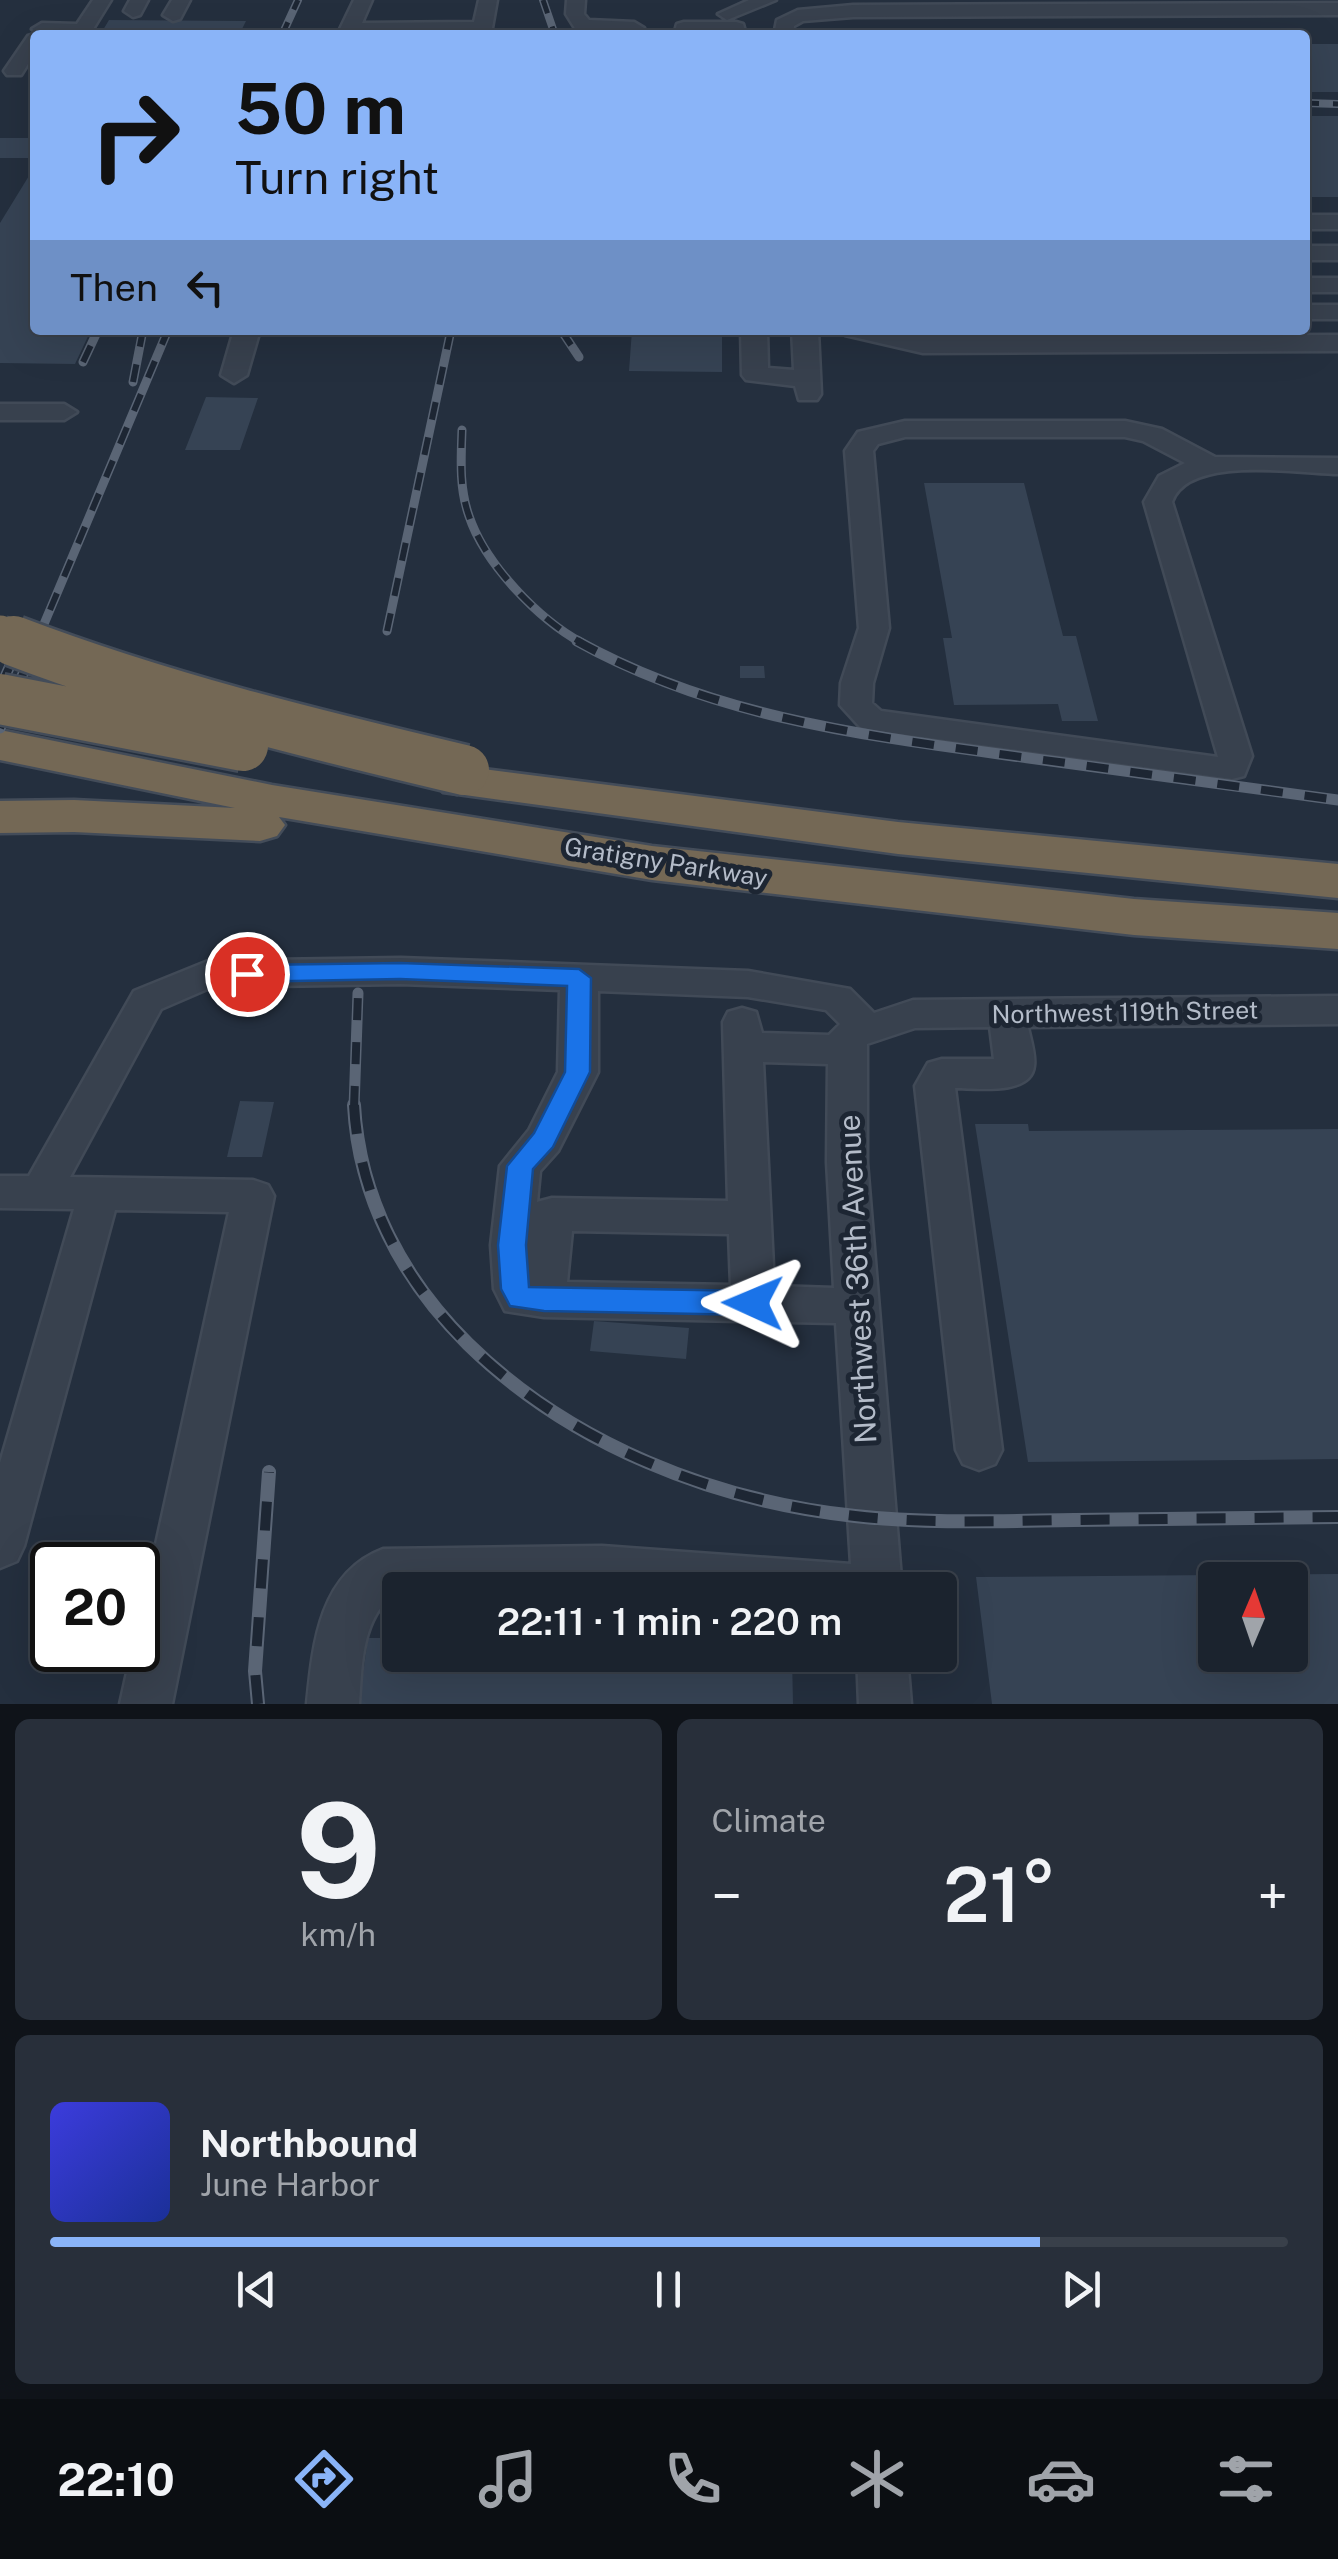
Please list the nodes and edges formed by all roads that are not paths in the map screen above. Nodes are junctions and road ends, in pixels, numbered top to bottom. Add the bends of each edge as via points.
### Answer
1 (102, 0) edge
2 (363, 0) edge
3 (488, 0) edge
4 (576, 0) edge
5 (767, 0) edge
6 (893, 5) edge
7 (954, 5) edge
8 (1029, 5) edge
9 (1126, 5) edge
10 (1299, 5) edge
11 (1338, 9) edge
12 (995, 19) junction
13 (754, 24) edge
14 (635, 26) edge
15 (42, 30) edge
16 (349, 30) edge
17 (358, 30) edge
18 (436, 30) edge
19 (463, 30) edge
20 (668, 30) edge
21 (702, 30) edge
22 (831, 30) edge
23 (1298, 30) edge
24 (30, 48) edge
25 (14, 72) dead end
26 (1310, 222) edge
27 (1338, 222) edge
28 (1310, 253) edge
29 (1338, 253) edge
30 (1310, 285) edge
31 (1338, 285) edge
32 (1310, 312) edge
33 (1338, 312) edge
34 (246, 335) edge
35 (754, 335) edge
36 (805, 335) edge
37 (876, 335) edge
38 (1338, 343) edge
39 (234, 375) dead end
40 (0, 412) edge
41 (64, 412) dead end
42 (1212, 466) junction
43 (1338, 466) edge
44 (0, 636) edge
45 (0, 699) edge
46 (0, 745) edge
47 (456, 805) junction
48 (0, 817) edge
49 (1338, 880) edge
50 (1338, 931) edge
51 (579, 978) junction
52 (1338, 1010) edge
53 (1007, 1014) junction
54 (858, 1040) junction
55 (20, 1192) edge
56 (99, 1194) junction
57 (750, 1218) junction
58 (544, 1300) junction
59 (753, 1303) junction
60 (857, 1306) junction
61 (978, 1450) dead end
62 (0, 1546) edge
63 (654, 1572) edge
64 (876, 1572) edge
65 (883, 1672) edge
66 (146, 1704) edge
67 (333, 1704) edge
68 (886, 1704) edge

1 - 15 street via 83,30
2 - 16 street
3 - 19 street via 482,28
4 - 14 street via 574,14 583,26
5 - 13 street
6 - 7 street
6 - 13 street
7 - 12 street
8 - 9 street
8 - 12 street
9 - 10 street
10 - 11 street
12 - 22 street
12 - 23 street
13 - 21 street
14 - 20 street
17 - 18 street via 401,21
24 - 25 street
26 - 27 street
28 - 29 street
30 - 31 street
32 - 33 street
34 - 39 street
35 - 36 street via 755,375 808,387
37 - 38 street via 923,346
40 - 41 street
42 - 42 street via 1175,476 1158,502 1235,756 1232,769 871,720 856,706 874,628 859,452 868,438 905,429 1125,429 1152,434
42 - 43 street
44 - 47 highway, bridge
45 - 47 highway, Gratigny Parkway, bridge
46 - 47 highway, Gratigny Parkway via 272,800
47 - 48 highway via 203,821
47 - 49 highway, Gratigny Parkway via 574,797 842,832
47 - 50 highway, Gratigny Parkway via 652,863 1134,917
51 - 54 street via 748,984 837,998
51 - 55 street via 400,971 208,974 147,1000
51 - 58 street via 578,1072 544,1140 520,1166 512,1245 516,1289 520,1298
52 - 53 street, Northwest 119th Street
53 - 54 street, Northwest 119th Street via 913,1014
53 - 61 street via 1016,1068 942,1074 935,1086
54 - 57 street via 743,1034
54 - 60 street, Northwest 36th Avenue via 847,1162
55 - 56 street
56 - 62 street
56 - 66 street via 253,1196
57 - 58 street via 552,1214
57 - 59 street
58 - 59 street
59 - 60 street
60 - 64 street, Northwest 36th Avenue
63 - 67 street via 382,1570 352,1602 338,1647
65 - 68 street

